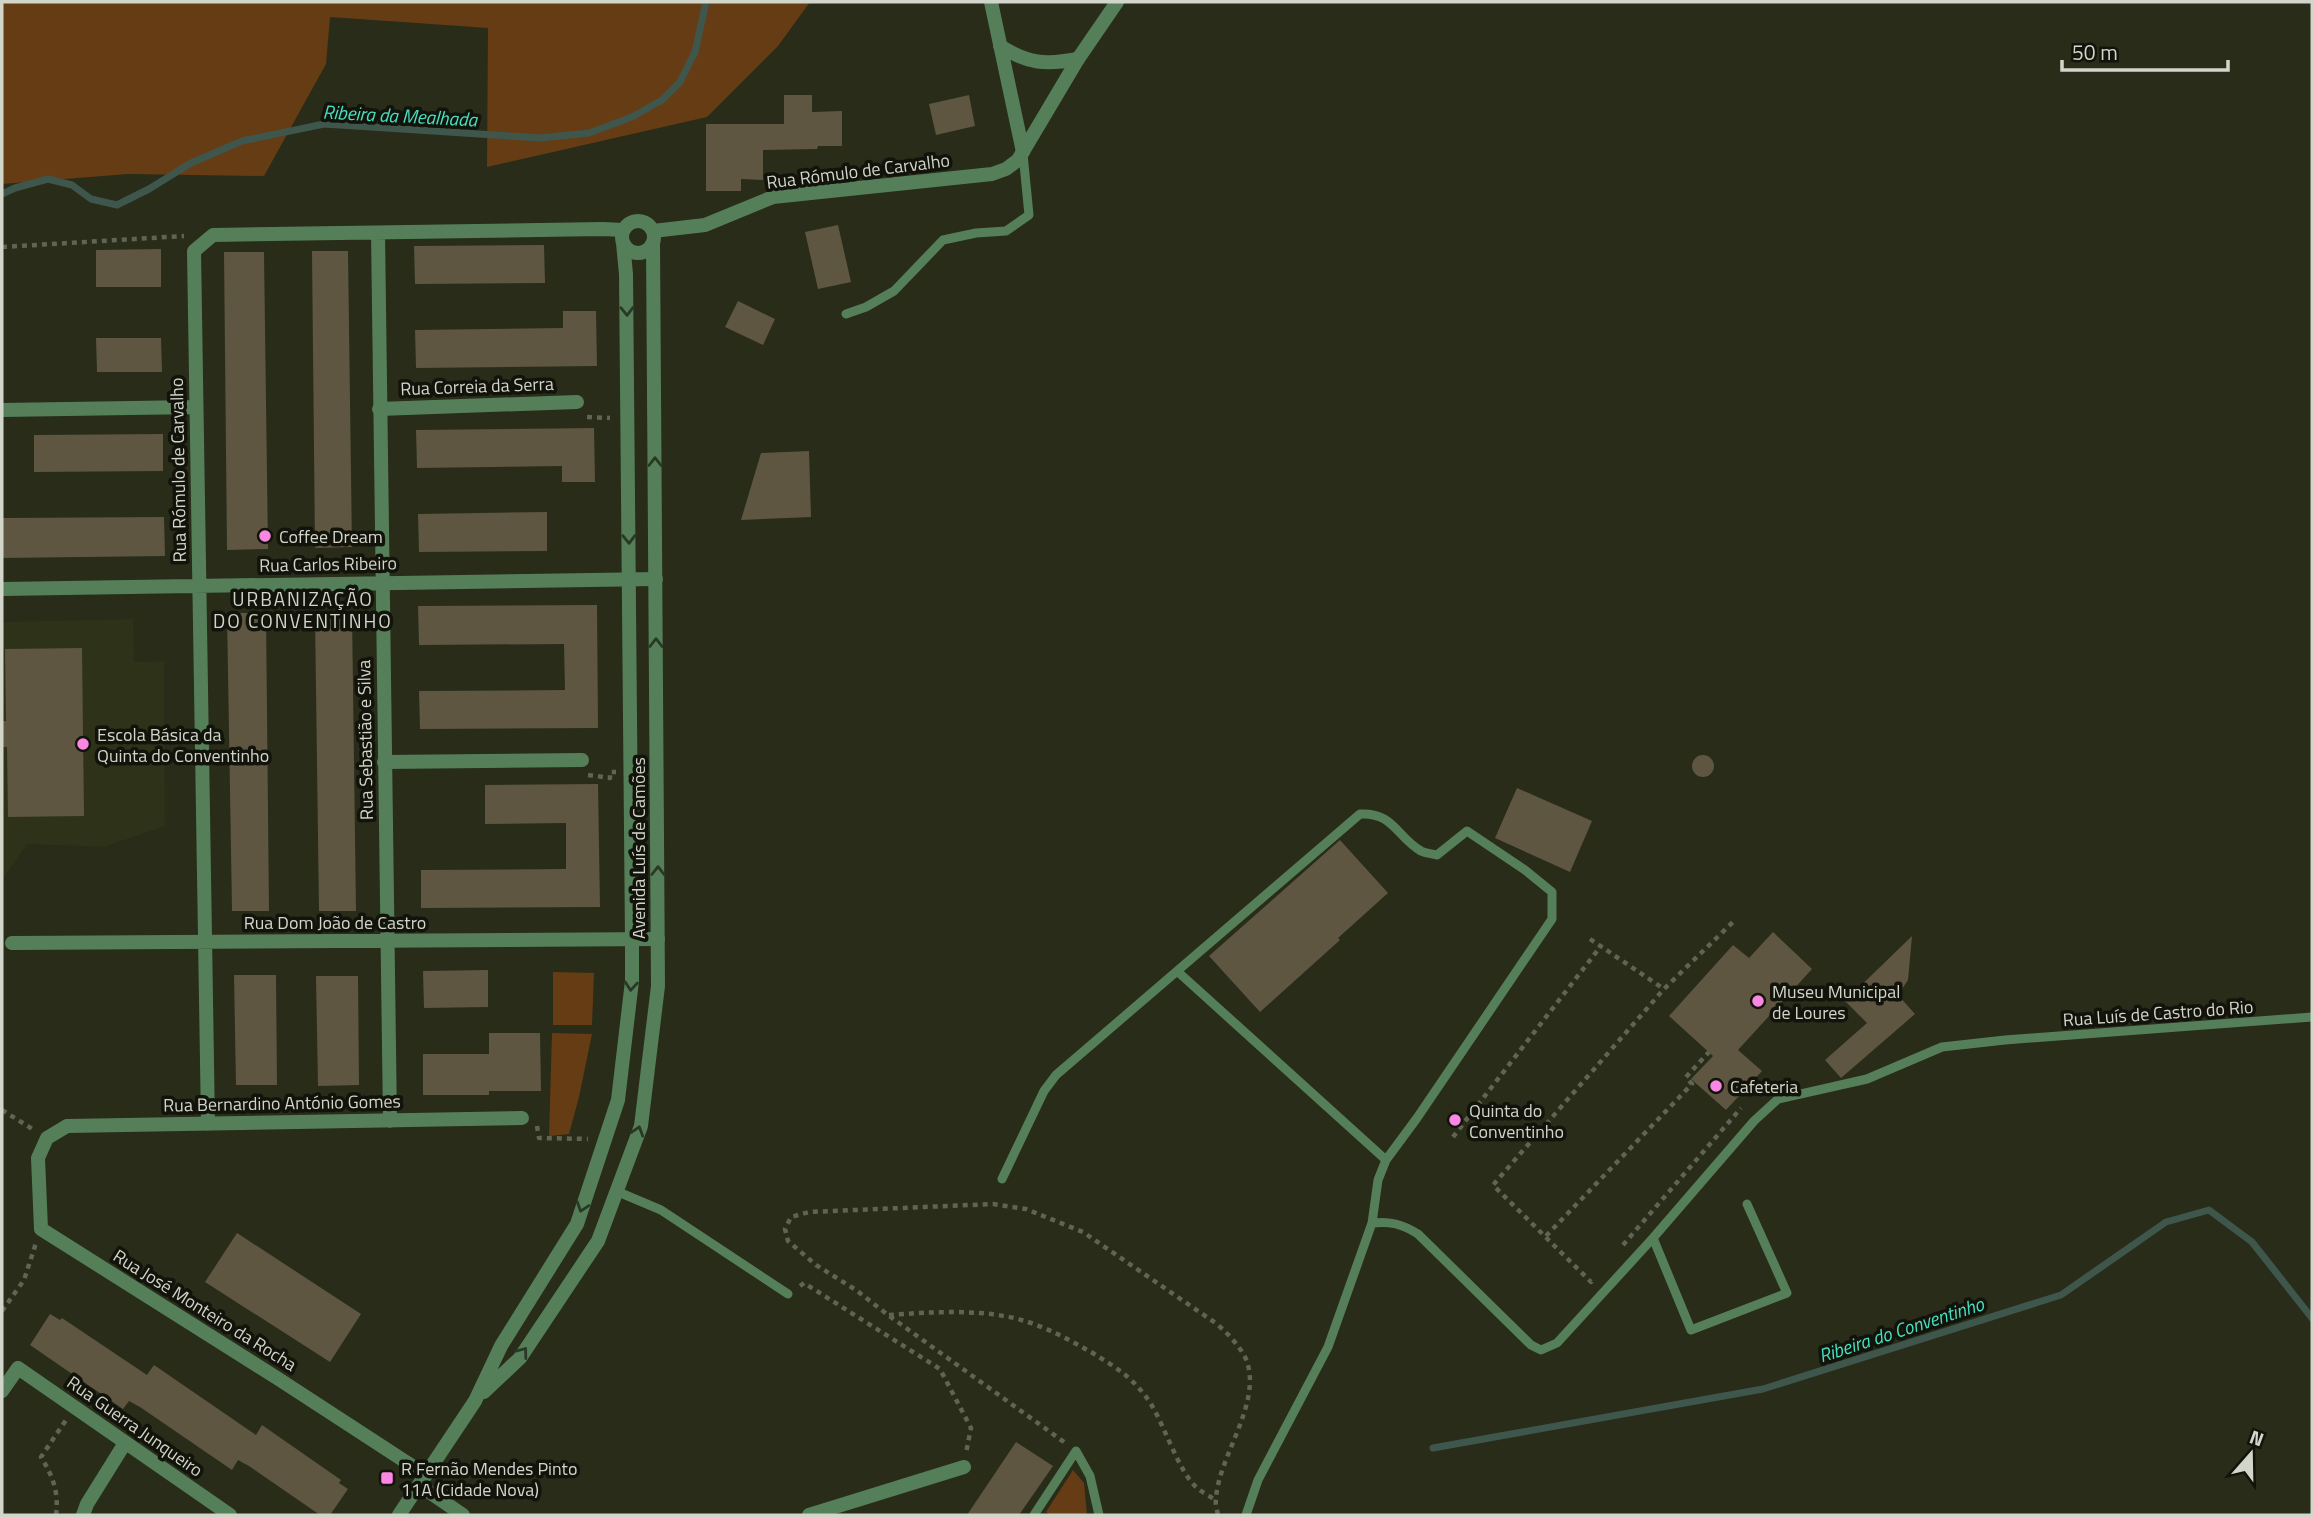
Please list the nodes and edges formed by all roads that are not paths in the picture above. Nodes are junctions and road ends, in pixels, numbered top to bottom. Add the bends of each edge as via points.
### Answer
1 (991, 2) edge
2 (1116, 2) edge
3 (1000, 46) junction
4 (1078, 59) junction
5 (1023, 152) junction
6 (378, 233) junction
7 (623, 237) junction
8 (653, 237) junction
9 (846, 314) dead end
10 (577, 402) road end
11 (196, 407) junction
12 (379, 409) junction
13 (2, 410) edge
14 (629, 579) junction
15 (656, 579) junction
16 (381, 582) junction
17 (199, 586) junction
18 (2, 589) edge
19 (582, 760) dead end
20 (384, 762) junction
21 (658, 939) junction
22 (632, 940) junction
23 (387, 941) junction
24 (204, 942) junction
25 (12, 943) dead end
26 (1177, 971) junction
27 (2312, 1017) edge
28 (522, 1118) road end
29 (390, 1121) junction
30 (208, 1124) junction
31 (1386, 1160) junction
32 (1002, 1179) dead end
33 (617, 1191) junction
34 (1747, 1204) dead end
35 (1372, 1223) junction
36 (41, 1229) joint
37 (1653, 1238) junction
38 (788, 1294) road end
39 (2, 1391) edge
40 (475, 1401) junction
41 (125, 1443) junction
42 (964, 1467) road end
43 (422, 1480) junction
44 (83, 1515) edge
45 (230, 1515) edge
46 (399, 1515) edge
47 (463, 1515) edge
48 (809, 1515) edge
49 (1034, 1515) edge
50 (1099, 1515) edge
51 (1246, 1515) edge

1 - 3 street
2 - 4 street
3 - 4 street via 1019,58 1040,63
3 - 5 street
4 - 5 street
5 - 8 street, Rua Rómulo de Carvalho via 1006,169 992,174 773,197 705,225
5 - 9 lane via 1029,215 1006,230 943,240 894,291
6 - 7 street
6 - 11 street, Rua Rómulo de Carvalho via 212,235 194,251
6 - 12 street, Rua Sebastião e Silva
7 - 8 street via 630,251 641,252 650,248
7 - 8 street via 630,223 641,221 650,226
7 -> 14 street, Avenida Luís de Camões
15 -> 8 street, Avenida Luís de Camões
10 - 12 street, Rua Correia da Serra
11 - 13 street
11 - 17 street, Rua Rómulo de Carvalho
12 - 16 street, Rua Sebastião e Silva
14 - 15 street, Rua Carlos Ribeiro
14 - 16 street, Rua Carlos Ribeiro
14 - 22 street, Avenida Luís de Camões
21 -> 15 street, Avenida Luís de Camões
16 - 17 street, Rua Carlos Ribeiro
16 - 20 street, Rua Sebastião e Silva
17 - 18 street, Rua Carlos Ribeiro
17 - 24 street, Rua Rómulo de Carvalho
19 - 20 street
20 - 23 street, Rua Sebastião e Silva
21 - 22 street, Rua Dom João de Castro
33 -> 21 street, Avenida Luís de Camões via 641,1126 659,986
22 - 23 street, Rua Dom João de Castro
22 -> 40 street, Avenida Luís de Camões via 632,981 618,1100 577,1224 501,1346
23 - 24 street, Rua Dom João de Castro
23 - 29 street, Rua Sebastião e Silva
24 - 25 street, Rua Dom João de Castro
24 - 30 street, Rua Rómulo de Carvalho
26 - 31 lane
26 - 31 lane via 1360,814 1373,813 1389,821 1421,851 1437,855 1467,831 1552,892 1552,919
26 - 32 lane via 1056,1075
27 - 37 lane, Rua Luís de Castro do Rio via 1942,1047 1867,1079 1777,1099
28 - 29 street, Rua Bernardino António Gomes
29 - 30 street, Rua Bernardino António Gomes
30 - 36 street, Rua Bernardino António Gomes via 67,1126 47,1138 38,1158
31 - 35 lane
33 - 38 lane via 661,1210
40 -> 33 street, Avenida Luís de Camões via 527,1347 598,1241
34 - 37 lane via 1787,1293 1691,1330
35 - 37 lane, Rua Luís de Castro do Rio via 1402,1224 1418,1234 1541,1350 1557,1343
35 - 51 lane via 1328,1347 1258,1480
36 - 43 street, Rua José Monteiro da Rocha via 277,1378
39 - 41 street, Rua Guerra Junqueiro via 18,1368
40 - 43 street, Avenida Luís de Camões
41 - 44 street
41 - 45 street, Rua Guerra Junqueiro
42 - 48 street
43 - 46 street, Avenida Luís de Camões
43 - 47 street, Rua José Monteiro da Rocha
49 - 50 lane via 1076,1451 1090,1476

